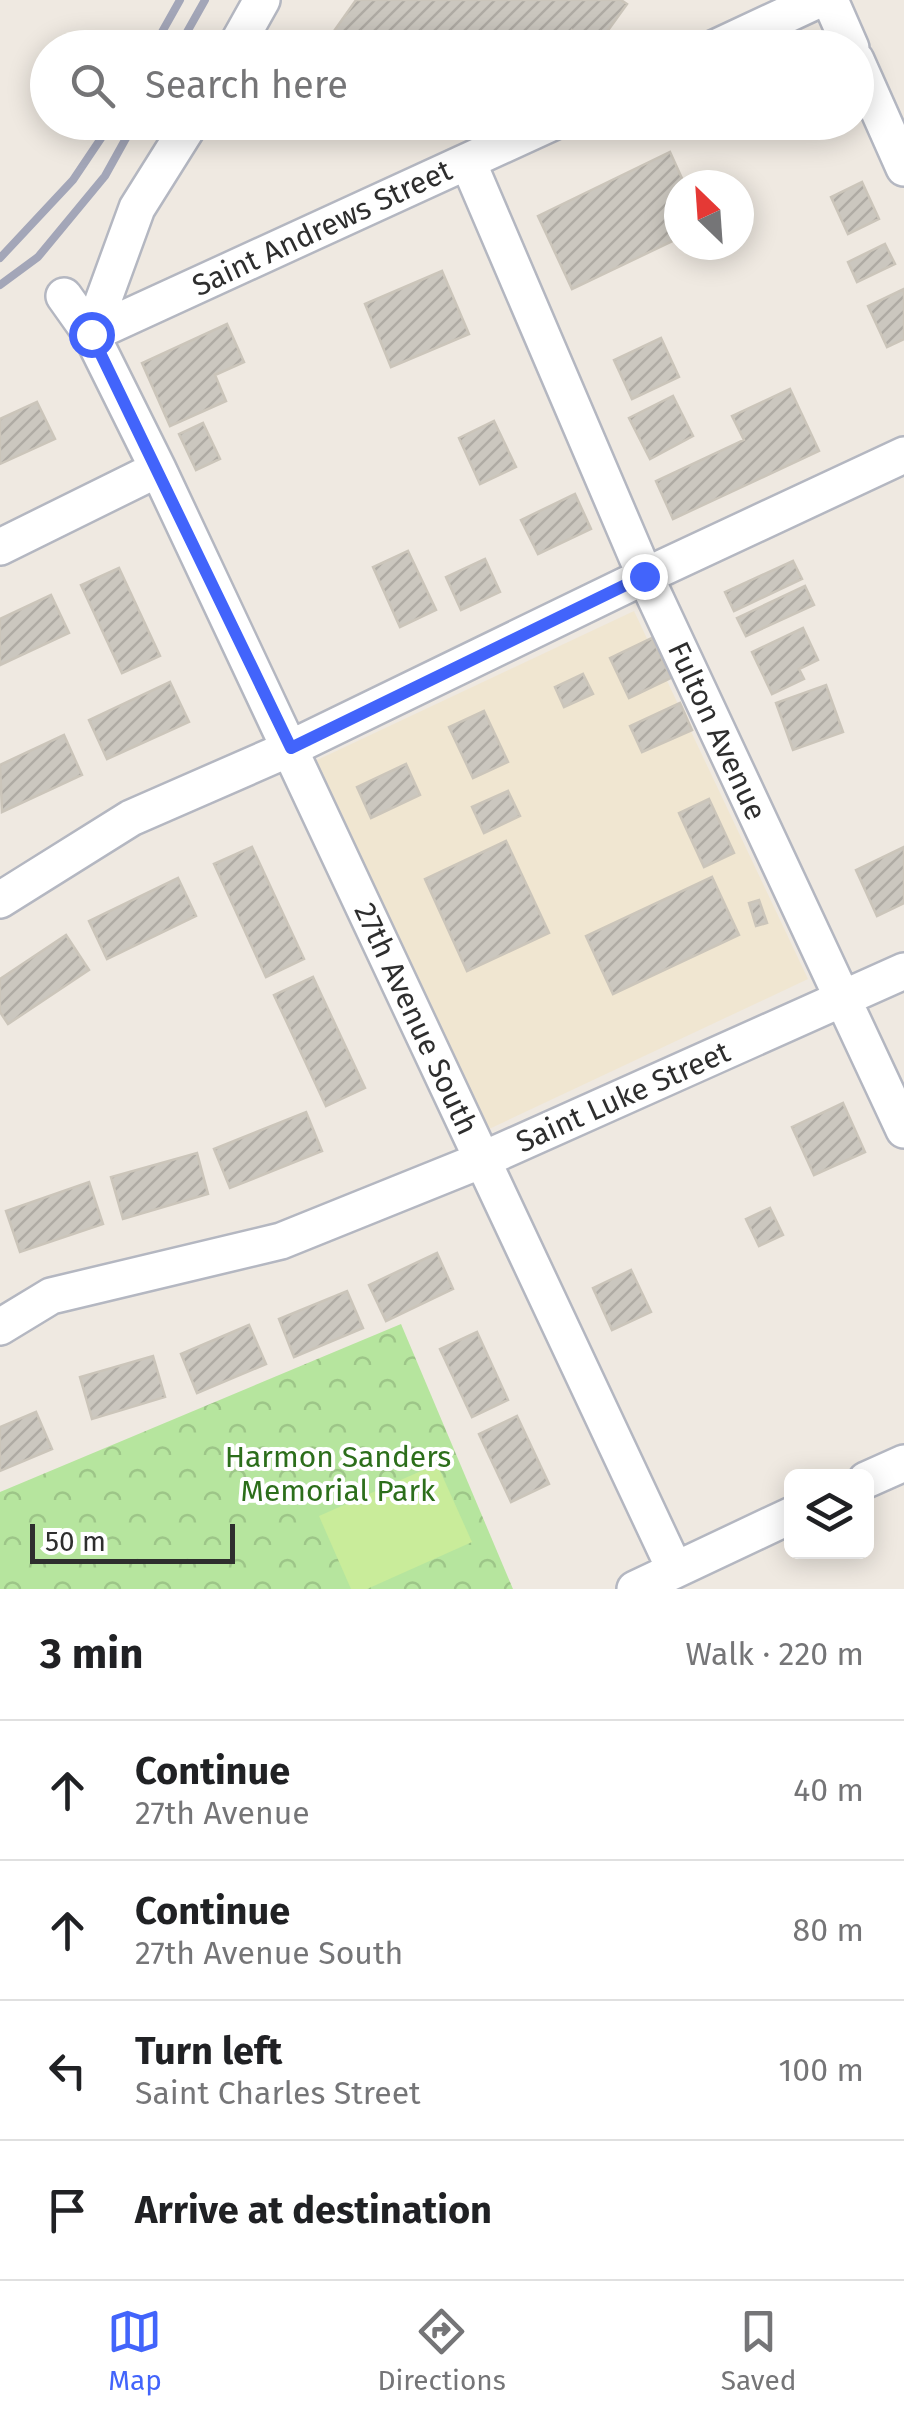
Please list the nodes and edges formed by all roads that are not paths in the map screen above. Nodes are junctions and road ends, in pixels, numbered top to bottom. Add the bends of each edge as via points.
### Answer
1 (262, 0) edge
2 (818, 0) edge
3 (830, 0) edge
4 (245, 30) edge
5 (754, 30) edge
6 (843, 30) edge
7 (874, 100) edge
8 (180, 140) edge
9 (515, 140) edge
10 (468, 162) junction
11 (904, 168) edge
12 (64, 296) dead end
13 (91, 334) junction
14 (904, 455) edge
15 (158, 469) junction
16 (0, 547) edge
17 (644, 576) junction
18 (291, 748) junction
19 (0, 900) edge
20 (904, 971) edge
21 (843, 1000) junction
22 (904, 1130) edge
23 (482, 1160) junction
24 (0, 1327) edge
25 (904, 1463) edge
26 (874, 1476) edge
27 (784, 1519) edge
28 (675, 1570) junction
29 (634, 1589) edge

1 - 4 street
2 - 5 street
3 - 6 street
7 - 11 street
8 - 13 street via 137,208
9 - 10 street, Saint Andrews Street
10 - 13 street, Saint Andrews Street
10 - 17 street, Fulton Avenue
12 - 13 street, 27th Avenue South
13 - 15 street, 27th Avenue South
14 - 17 street
15 - 16 street
15 - 18 street, 27th Avenue South
17 - 18 street
17 - 21 street, Fulton Avenue
18 - 19 street via 132,818
18 - 23 street, 27th Avenue South
20 - 21 street, Saint Luke Street
21 - 22 street, Fulton Avenue
21 - 23 street, Saint Luke Street
23 - 24 street, Saint Luke Street via 281,1241 51,1296
23 - 28 street, 27th Avenue South
25 - 26 street
27 - 28 street
28 - 29 street

